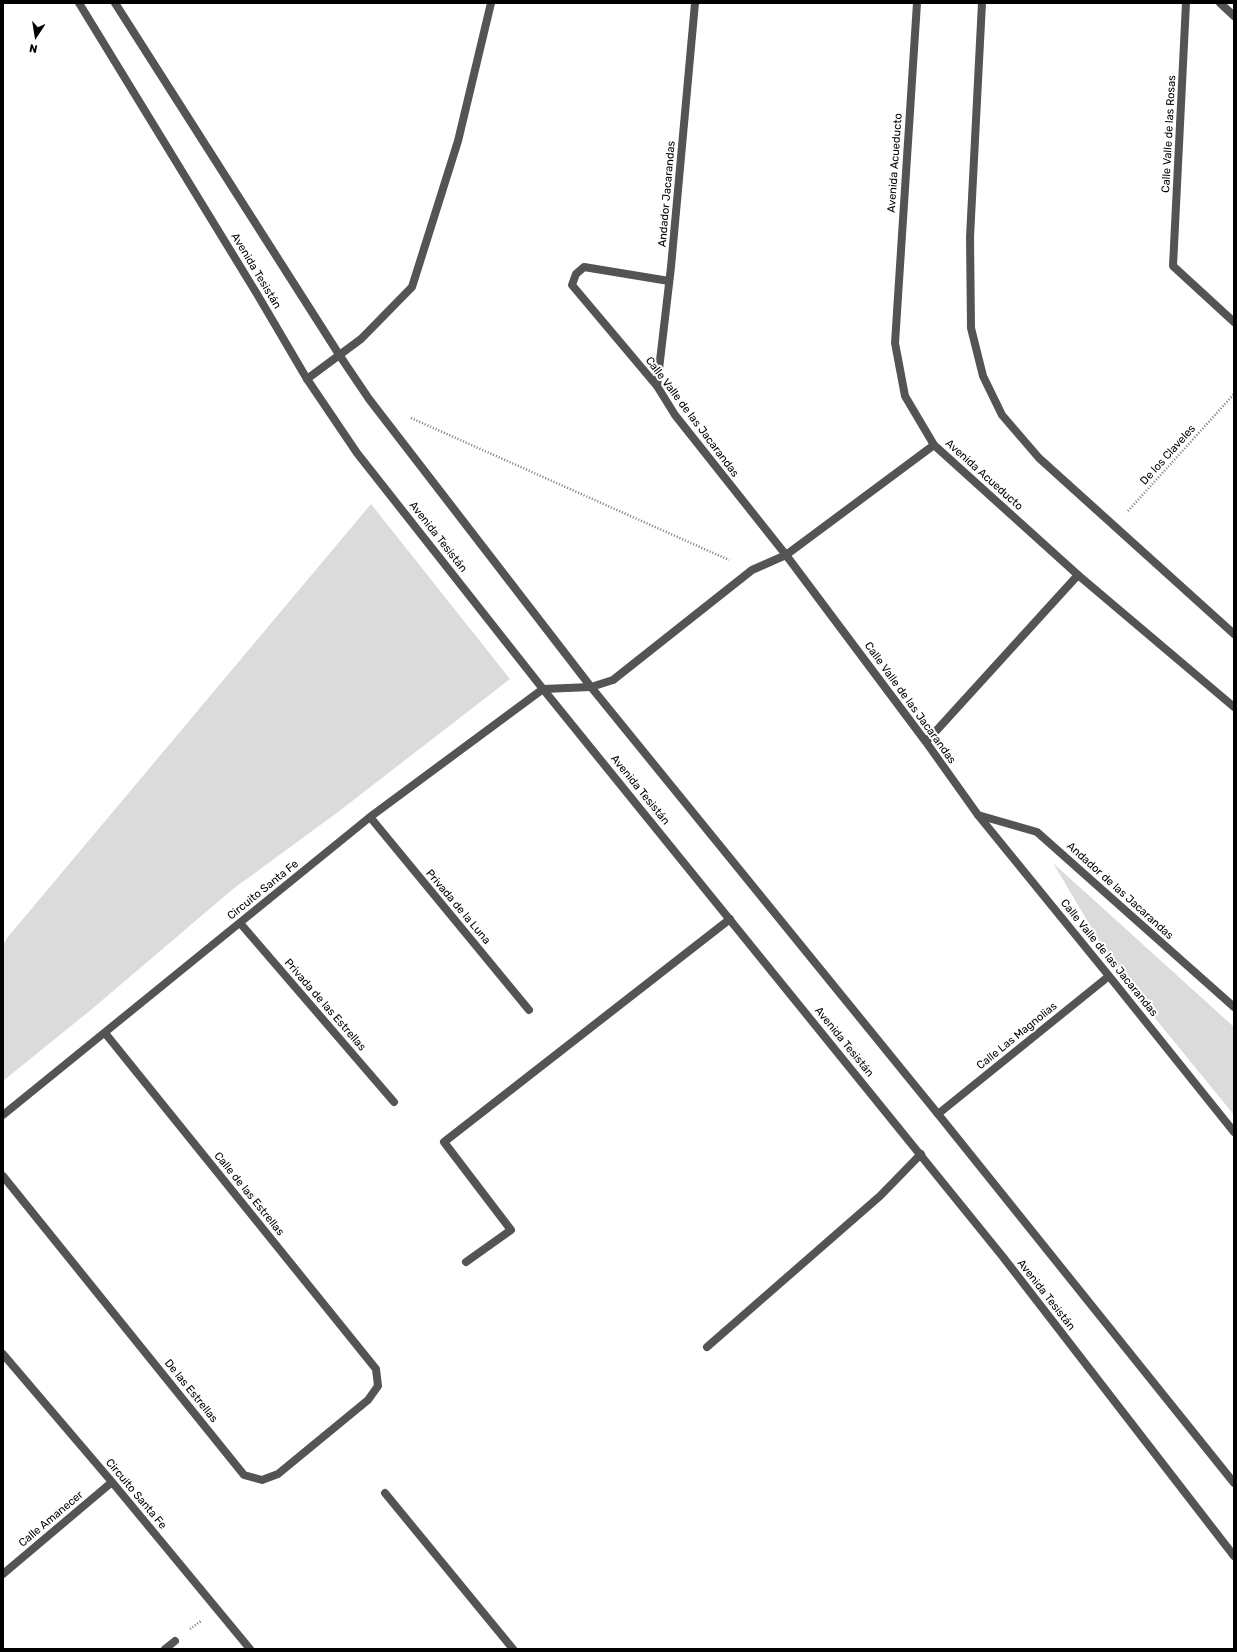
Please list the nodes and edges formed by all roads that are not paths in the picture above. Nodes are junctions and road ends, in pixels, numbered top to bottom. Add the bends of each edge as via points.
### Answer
1 (79, 3) edge
2 (115, 3) edge
3 (491, 3) edge
4 (695, 3) edge
5 (917, 3) edge
6 (982, 3) edge
7 (1186, 3) edge
8 (1220, 3) edge
9 (1234, 16) edge
10 (670, 281) junction
11 (1234, 322) edge
12 (340, 356) junction
13 (307, 379) junction
14 (657, 386) junction
15 (934, 445) junction
16 (786, 555) junction
17 (1078, 575) junction
18 (1234, 634) edge
19 (591, 687) junction
20 (543, 689) junction
21 (1234, 707) edge
22 (926, 742) junction
23 (978, 815) junction
24 (370, 818) junction
25 (730, 919) junction
26 (240, 923) junction
27 (1109, 976) junction
28 (1234, 1007) edge
29 (529, 1010) dead end
30 (105, 1033) junction
31 (394, 1102) dead end
32 (938, 1114) junction
33 (3, 1115) edge
34 (1234, 1132) edge
35 (920, 1154) junction
36 (3, 1176) edge
37 (466, 1262) dead end
38 (707, 1347) dead end
39 (3, 1354) edge
40 (376, 1369) joint
41 (112, 1482) junction
42 (1234, 1483) edge
43 (385, 1493) dead end
44 (1234, 1556) edge
45 (3, 1574) edge
46 (175, 1641) road end
47 (165, 1649) edge
48 (250, 1649) edge
49 (512, 1649) edge

1 - 13 street, Avenida Tesistán
2 - 12 street
3 - 12 street via 458,141 412,287 361,339
4 - 10 street, Andador Jacarandas
5 - 15 street, Avenida Acueducto via 895,343 905,396
6 - 18 street via 970,237 971,328 983,376 1002,415 1039,458
7 - 11 street, Calle Valle de las Rosas via 1173,266
8 - 9 street
10 - 14 street, Andador Jacarandas
10 - 14 street, Calle Valle de las Jacarandas via 584,267 576,274 572,285
12 - 13 street
12 - 19 street via 370,399
13 - 20 street, Avenida Tesistán via 357,453
14 - 16 street, Calle Valle de las Jacarandas via 675,415
15 - 16 street
15 - 17 street, Avenida Acueducto
16 - 19 street via 752,570 613,680
16 - 22 street, Calle Valle de las Jacarandas
17 - 21 street, Avenida Acueducto
17 - 22 street
19 - 20 street
19 - 32 street
20 - 24 street, Circuito Santa Fe
20 - 25 street, Avenida Tesistán
22 - 23 street, Calle Valle de las Jacarandas
23 - 27 street, Calle Valle de las Jacarandas
23 - 28 street, Andador de las Jacarandas via 1037,832
24 - 26 street, Circuito Santa Fe
24 - 29 street, Privada de la Luna
25 - 35 street, Avenida Tesistán
25 - 37 street via 444,1142 511,1230
26 - 30 street, Circuito Santa Fe
26 - 31 street, Privada de las Estrellas
27 - 32 street, Calle Las Magnolias
27 - 34 street, Calle Valle de las Jacarandas
30 - 33 street, Circuito Santa Fe
30 - 40 street, Calle de las Estrellas
32 - 42 street
35 - 38 street via 880,1196
35 - 44 street, Avenida Tesistán via 1003,1257
36 - 40 street, De las Estrellas via 244,1474 262,1480 278,1474 368,1400 378,1386
39 - 41 street, Circuito Santa Fe
41 - 45 street, Calle Amanecer
41 - 48 street, Circuito Santa Fe
43 - 49 street
46 - 47 street

